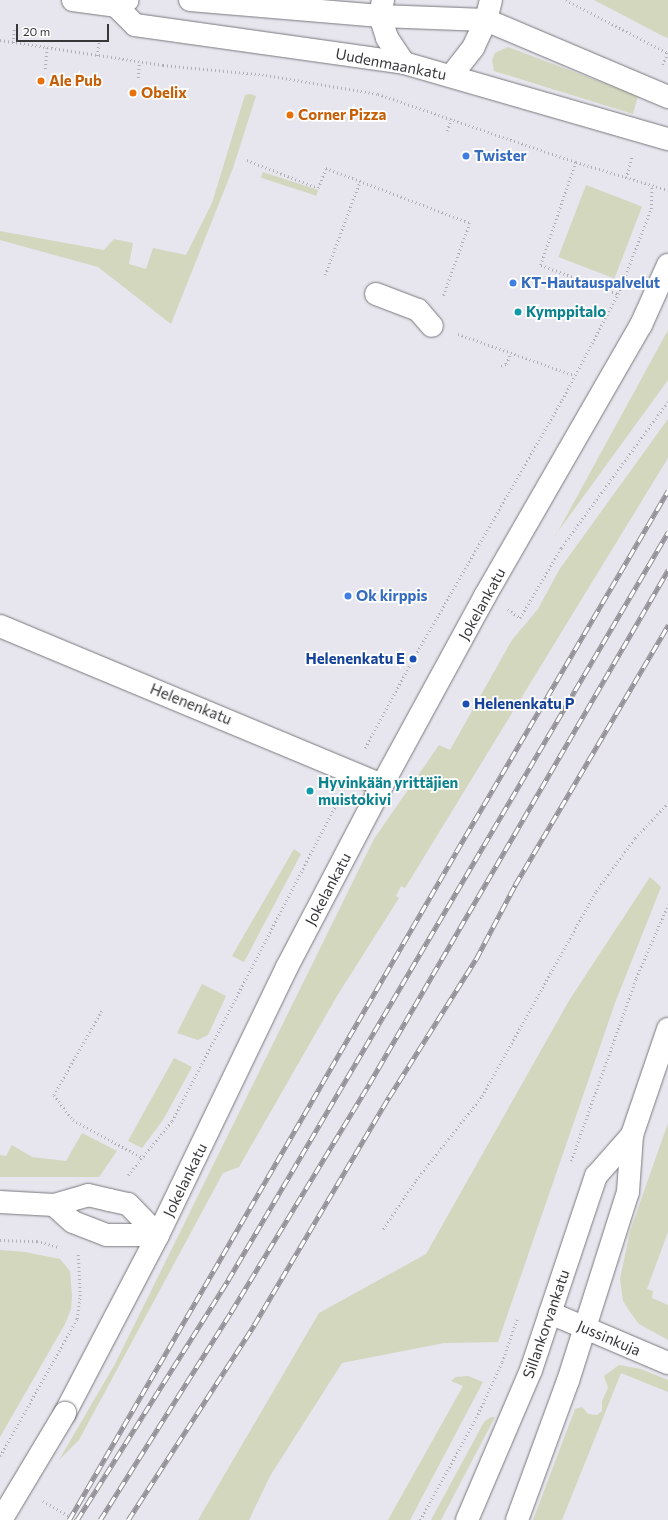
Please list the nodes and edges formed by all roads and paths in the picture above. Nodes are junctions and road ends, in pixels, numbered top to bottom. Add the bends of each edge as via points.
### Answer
1 (73, 0) edge
2 (190, 0) edge
3 (566, 0) edge
4 (122, 3) edge
5 (381, 8) edge
6 (488, 10) edge
7 (14, 27) dead end
8 (0, 40) edge
9 (98, 41) dead end
10 (12, 43) junction
11 (47, 48) junction
12 (668, 53) edge
13 (97, 56) junction
14 (139, 62) junction
15 (404, 63) junction
16 (45, 69) dead end
17 (451, 76) junction
18 (138, 78) dead end
19 (668, 97) edge
20 (451, 119) junction
21 (447, 131) dead end
22 (668, 139) edge
23 (247, 160) dead end
24 (576, 162) junction
25 (360, 181) junction
26 (652, 186) junction
27 (668, 190) edge
28 (668, 266) edge
29 (325, 275) dead end
30 (376, 294) dead end
31 (618, 294) junction
32 (432, 326) junction
33 (511, 353) junction
34 (501, 366) dead end
35 (574, 375) junction
36 (668, 401) edge
37 (505, 607) dead end
38 (0, 626) edge
39 (353, 771) junction
40 (382, 785) junction
41 (668, 803) edge
42 (668, 905) edge
43 (102, 1012) dead end
44 (668, 1029) edge
45 (632, 1135) junction
46 (143, 1158) junction
47 (569, 1167) dead end
48 (109, 1200) junction
49 (0, 1202) edge
50 (54, 1205) junction
51 (91, 1228) junction
52 (383, 1229) dead end
53 (158, 1235) junction
54 (0, 1240) edge
55 (64, 1249) dead end
56 (71, 1251) dead end
57 (78, 1253) junction
58 (519, 1313) dead end
59 (550, 1313) junction
60 (585, 1328) junction
61 (668, 1363) edge
62 (0, 1456) edge
63 (0, 1513) edge
64 (1, 1520) edge
65 (12, 1520) edge
66 (420, 1520) edge
67 (467, 1520) edge
68 (517, 1520) edge

1 - 4 street, Uudenmaankatu
2 - 5 street
3 - 12 path
4 - 15 street, Uudenmaankatu via 136,25
5 - 6 street
5 - 15 street via 387,38
6 - 17 street via 473,48
6 - 19 street
7 - 10 path
8 - 10 path
9 - 13 path
10 - 11 path
11 - 13 path
11 - 16 path
13 - 14 path
14 - 18 path
14 - 20 path via 266,75 371,93
15 - 17 street, Uudenmaankatu
17 - 22 street, Uudenmaankatu
20 - 21 path
20 - 24 path
23 - 25 path via 318,188 326,168
24 - 26 path
24 - 31 path via 541,265
25 - 29 path
25 - 32 path via 470,223
26 - 27 path
26 - 31 path via 651,209
28 - 40 street, Jokelankatu via 638,331 485,596
30 - 32 street via 418,310
31 - 35 path
32 - 33 path
33 - 34 path via 506,364
33 - 35 path
35 - 39 path via 413,658
36 - 37 path via 561,548 520,618
38 - 39 street, Helenenkatu
39 - 40 street, Helenenkatu
39 - 46 path via 172,1121
40 - 53 street, Jokelankatu via 287,967
41 - 52 path via 635,838 596,891 482,1096 416,1180
42 - 47 path via 636,978
43 - 46 path via 54,1095 73,1120
44 - 45 street, Sillankorvankatu
45 - 59 street, Sillankorvankatu via 596,1176
45 - 60 street, Sillankorvankatu via 628,1192
46 - 48 path
48 - 50 street via 88,1195
48 - 53 street via 128,1204
49 - 50 street
50 - 51 street via 73,1222
51 - 53 street via 107,1235
51 - 57 path
53 - 64 street, Jokelankatu, bridge via 65,1413
54 - 55 path via 37,1241
56 - 57 path
57 - 62 path via 77,1319
58 - 66 path via 502,1362 476,1418
59 - 60 street, Jussinkuja
59 - 67 street, Sillankorvankatu via 531,1370
60 - 61 street, Jussinkuja
60 - 68 street, Sillankorvankatu
63 - 65 street

